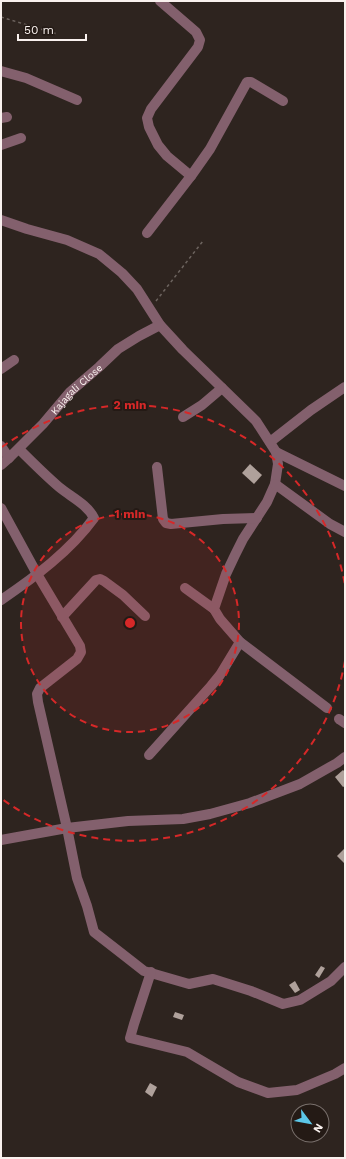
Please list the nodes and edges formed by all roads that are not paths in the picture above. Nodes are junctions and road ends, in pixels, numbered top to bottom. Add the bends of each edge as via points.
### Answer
1 (160, 1) edge
2 (1, 71) edge
3 (77, 100) dead end
4 (283, 101) dead end
5 (21, 138) dead end
6 (1, 145) edge
7 (191, 176) junction
8 (1, 220) edge
9 (147, 233) dead end
10 (160, 325) junction
11 (14, 360) dead end
12 (1, 369) edge
13 (345, 387) edge
14 (222, 388) junction
15 (183, 417) dead end
16 (270, 442) junction
17 (1, 446) edge
18 (19, 449) junction
19 (276, 452) junction
20 (5, 462) edge
21 (157, 467) dead end
22 (275, 484) junction
23 (345, 486) edge
24 (1, 508) edge
25 (257, 518) junction
26 (345, 532) edge
27 (37, 574) junction
28 (185, 588) dead end
29 (1, 600) edge
30 (214, 609) junction
31 (145, 616) dead end
32 (62, 617) junction
33 (240, 642) junction
34 (326, 708) dead end
35 (149, 755) dead end
36 (345, 757) edge
37 (67, 828) junction
38 (1, 840) edge
39 (345, 967) edge
40 (151, 972) junction
41 (345, 1068) edge

1 - 7 street via 196,32 200,40 198,47 151,109 147,118 158,145
2 - 3 street via 26,78
4 - 7 street via 247,82 210,149
5 - 6 street
7 - 9 street
8 - 10 street via 67,240 99,254 137,289
10 - 14 street
10 - 18 street, Kajagali Close via 118,349 70,392
11 - 12 street
13 - 16 street
14 - 15 street
14 - 16 street via 256,421
16 - 19 street
17 - 20 street
18 - 20 street, Kajagali Close
18 - 27 street via 56,484 87,508 94,518 67,548
19 - 22 street via 278,464
19 - 23 street
21 - 25 street via 163,519 166,523
22 - 25 street
22 - 26 street
24 - 27 street
25 - 30 street via 235,554
27 - 29 street
27 - 32 street
28 - 30 street
30 - 33 street
31 - 32 street via 124,595 100,579 96,580
32 - 37 street via 81,652 78,659 40,688 37,694
33 - 34 street
33 - 35 street via 211,686
36 - 37 street via 300,784 250,803 210,814 183,819 128,821
37 - 38 street
37 - 40 street via 77,878 94,932 144,971
39 - 40 street via 331,981 300,1000 283,1004 213,979 189,984
40 - 41 street via 130,1038 187,1052 238,1082 268,1093 297,1090

